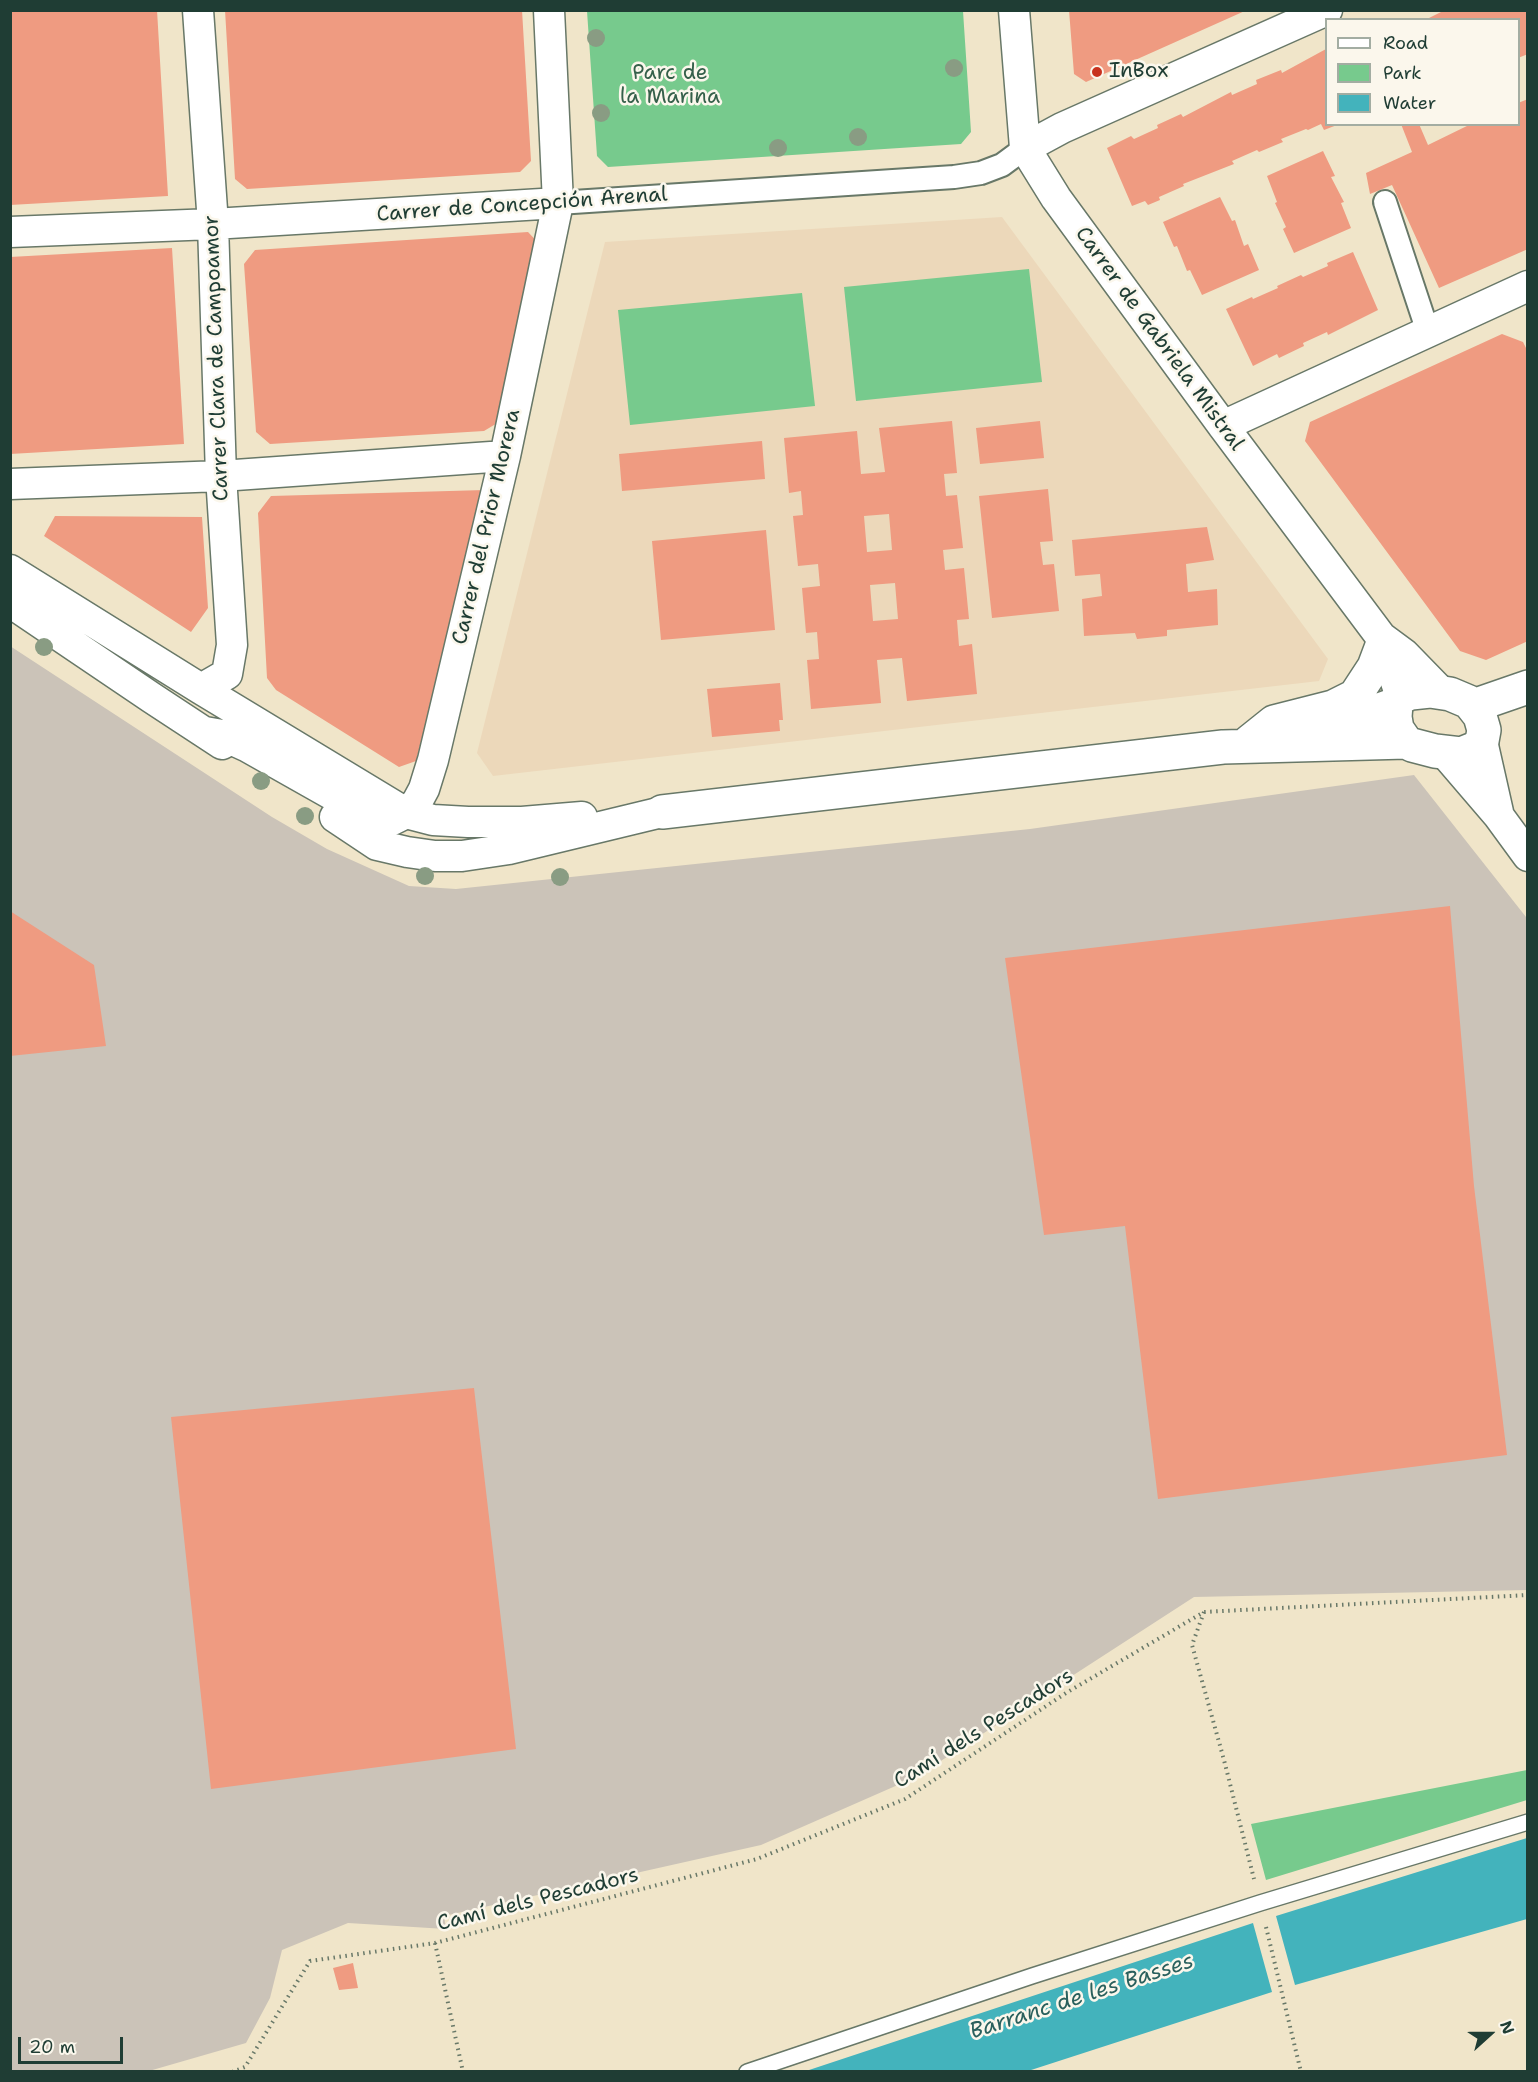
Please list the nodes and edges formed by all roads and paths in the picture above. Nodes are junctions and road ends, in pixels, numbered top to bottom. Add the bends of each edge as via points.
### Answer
1 (198, 10) edge
2 (549, 10) edge
3 (1014, 10) edge
4 (1327, 10) edge
5 (1025, 148) junction
6 (1385, 202) dead end
7 (558, 203) junction
8 (213, 224) junction
9 (10, 232) edge
10 (1527, 286) edge
11 (1428, 332) junction
12 (1223, 426) junction
13 (505, 456) junction
14 (221, 476) junction
15 (10, 484) edge
16 (10, 570) edge
17 (10, 602) edge
18 (1382, 640) junction
19 (1527, 687) edge
20 (201, 689) junction
21 (1442, 693) junction
22 (1399, 700) junction
23 (1527, 707) edge
24 (1480, 726) junction
25 (205, 732) junction
26 (1406, 742) junction
27 (1236, 744) junction
28 (1444, 752) junction
29 (662, 812) junction
30 (406, 813) junction
31 (1498, 815) junction
32 (1527, 856) edge
33 (1527, 1595) edge
34 (1204, 1612) junction
35 (1527, 1822) edge
36 (1260, 1903) junction
37 (435, 1943) junction
38 (232, 2072) edge
39 (463, 2072) edge
40 (747, 2072) edge
41 (1301, 2072) edge

1 - 8 street, Carrer Clara de Campoamor
2 - 7 street, Carrer del Prior Morera
3 - 5 street, Carrer de Gabriela Mistral
4 - 5 street
5 - 7 street, Carrer de Concepción Arenal via 1002,165 954,177
5 - 12 street, Carrer de Gabriela Mistral via 1056,198
6 - 11 street
7 - 8 street, Carrer de Concepción Arenal
7 - 13 street, Carrer del Prior Morera
8 - 9 street, Carrer de Concepción Arenal
8 - 14 street, Carrer Clara de Campoamor
10 - 11 street
11 - 12 street
12 - 18 street, Carrer de Gabriela Mistral
13 - 14 street
13 - 30 street, Carrer del Prior Morera via 433,760 424,789
14 - 15 street
14 - 20 street, Carrer Clara de Campoamor via 232,645 227,674
16 - 20 street
17 - 25 street
18 - 21 street, Carrer de Gabriela Mistral via 1404,654
18 - 22 street, Carrer de Gabriela Mistral
18 - 27 street via 1374,667 1354,696 1333,707 1274,722
19 - 24 street
20 - 30 street
21 - 22 street via 1411,693
21 - 24 street via 1469,702
22 - 26 street via 1395,717 1397,729
22 - 27 street via 1357,718
23 - 24 street
24 - 28 street via 1476,748 1461,754
24 - 31 street
25 - 29 street via 377,845 407,852 462,856 509,849
25 - 30 street via 246,746 377,820 392,820
26 - 27 street
26 - 28 street
27 - 29 street
28 - 31 street
29 - 30 street via 522,822 433,820
31 - 32 street
33 - 34 path, Camí dels Pescadors
34 - 36 path via 1192,1645
34 - 37 path, Camí dels Pescadors via 1066,1693 905,1799 757,1859
35 - 36 lane
36 - 40 lane
36 - 41 path
37 - 38 path, Camí dels Pescadors via 310,1961 245,2067
37 - 39 path

